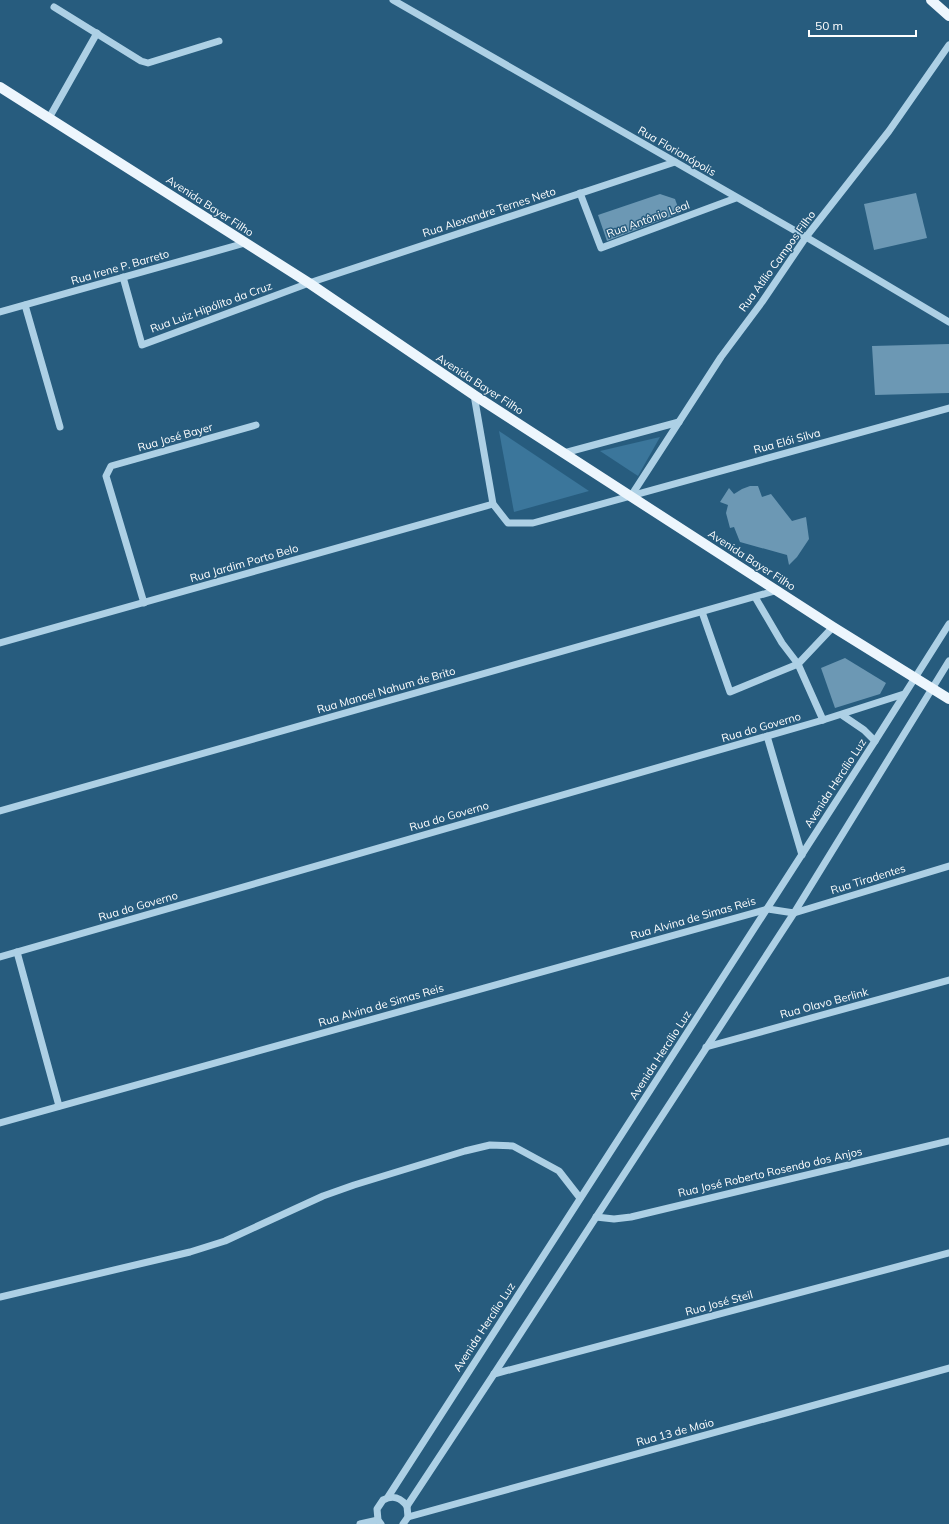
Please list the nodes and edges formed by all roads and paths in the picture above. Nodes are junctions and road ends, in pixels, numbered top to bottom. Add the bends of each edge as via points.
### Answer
1 (393, 0) edge
2 (931, 0) edge
3 (54, 7) dead end
4 (949, 16) edge
5 (97, 34) junction
6 (219, 41) dead end
7 (949, 45) edge
8 (0, 87) edge
9 (49, 118) junction
10 (675, 162) junction
11 (580, 193) junction
12 (736, 198) junction
13 (806, 237) junction
14 (246, 243) junction
15 (123, 277) junction
16 (309, 283) junction
17 (26, 305) junction
18 (0, 312) edge
19 (949, 322) edge
20 (474, 395) junction
21 (949, 408) edge
22 (679, 422) junction
23 (256, 425) dead end
24 (60, 427) dead end
25 (564, 453) junction
26 (631, 496) junction
27 (493, 504) junction
28 (778, 590) junction
29 (755, 597) junction
30 (144, 603) junction
31 (702, 612) junction
32 (949, 624) edge
33 (833, 627) junction
34 (0, 643) edge
35 (949, 661) edge
36 (798, 664) junction
37 (915, 678) junction
38 (931, 688) junction
39 (904, 694) junction
40 (949, 699) edge
41 (842, 715) junction
42 (823, 720) junction
43 (767, 736) junction
44 (875, 741) junction
45 (0, 811) edge
46 (802, 855) junction
47 (949, 866) edge
48 (768, 909) junction
49 (794, 913) junction
50 (17, 952) junction
51 (0, 957) edge
52 (949, 980) edge
53 (706, 1047) junction
54 (59, 1106) junction
55 (0, 1124) edge
56 (949, 1141) edge
57 (580, 1198) junction
58 (596, 1217) junction
59 (949, 1253) edge
60 (0, 1297) edge
61 (949, 1368) edge
62 (494, 1374) junction
63 (388, 1497) junction
64 (407, 1506) junction
65 (408, 1517) junction
66 (380, 1522) edge
67 (360, 1524) edge
68 (403, 1524) edge

1 - 10 street, Rua Florianópolis
2 - 4 main road
3 - 5 street
5 - 6 street via 148,63
5 - 9 street
7 - 13 street, Rua Atílio Campos Filho via 889,130
8 - 9 main road, Avenida Bayer Filho
9 - 14 main road, Avenida Bayer Filho
10 - 11 street, Rua Alexandre Ternes Neto
10 - 12 street, Rua Florianópolis
11 - 12 street, Rua Antônio Leal via 601,248
11 - 16 street, Rua Alexandre Ternes Neto
12 - 13 street, Rua Florianópolis
13 - 19 street, Rua Florianópolis
13 - 22 street, Rua Atílio Campos Filho via 721,357
14 - 15 street, Rua Irene P. Barreto
14 - 16 main road, Avenida Bayer Filho
15 - 16 street, Rua Luiz Hipólito da Cruz via 142,344
15 - 17 street, Rua Irene P. Barreto
16 - 20 main road, Avenida Bayer Filho
17 - 18 street, Rua Irene P. Barreto
17 - 24 street
20 - 25 main road, Avenida Bayer Filho
20 - 27 street
21 - 26 street, Rua Elói Silva
22 - 25 street
22 - 26 street, Rua Atílio Campos Filho
23 - 30 street, Rua José Bayer via 111,466 106,476
25 - 26 main road, Avenida Bayer Filho
26 - 27 street, Rua Elói Silva via 533,523 508,523
26 - 28 main road, Avenida Bayer Filho
27 - 30 street, Rua Jardim Porto Belo
28 - 29 street, Rua Manoel Nahum de Brito
28 - 33 main road, Avenida Bayer Filho
29 - 31 street, Rua Manoel Nahum de Brito
29 - 36 street via 782,643
30 - 34 street, Rua Jardim Porto Belo
31 - 36 street via 730,692
31 - 45 street, Rua Manoel Nahum de Brito
32 - 37 street, Avenida Hercílio Luz
33 - 36 street
33 - 37 main road, Avenida Bayer Filho
35 - 38 street
36 - 42 street
37 - 38 main road, Avenida Bayer Filho
37 - 39 street, Avenida Hercílio Luz
38 - 40 main road, Avenida Bayer Filho
38 - 49 street
39 - 41 street, Rua do Governo
39 - 44 street, Avenida Hercílio Luz
41 - 42 street, Rua do Governo
41 - 44 street
42 - 43 street, Rua do Governo
43 - 46 street
43 - 50 street, Rua do Governo
44 - 46 street, Avenida Hercílio Luz
46 - 48 street, Avenida Hercílio Luz
47 - 49 street, Rua Tiradentes
48 - 49 street
48 - 54 street, Rua Alvina de Simas Reis
48 - 57 street, Avenida Hercílio Luz
49 - 53 street
50 - 51 street, Rua do Governo
50 - 54 street
52 - 53 street, Rua Olavo Berlink
53 - 58 street
54 - 55 street, Rua Alvina de Simas Reis
56 - 58 street, Rua José Roberto Rosendo dos Anjos via 631,1217
57 - 60 street via 560,1171 513,1146 490,1146 323,1196 226,1241 190,1252
57 - 63 street, Avenida Hercílio Luz
58 - 62 street
59 - 62 street, Rua José Steil
61 - 65 street, Rua 13 de Maio
62 - 64 street
63 - 64 street via 399,1498
63 - 66 street, Avenida Hercílio Luz via 377,1509
64 - 65 street
65 - 68 street
66 - 67 street

